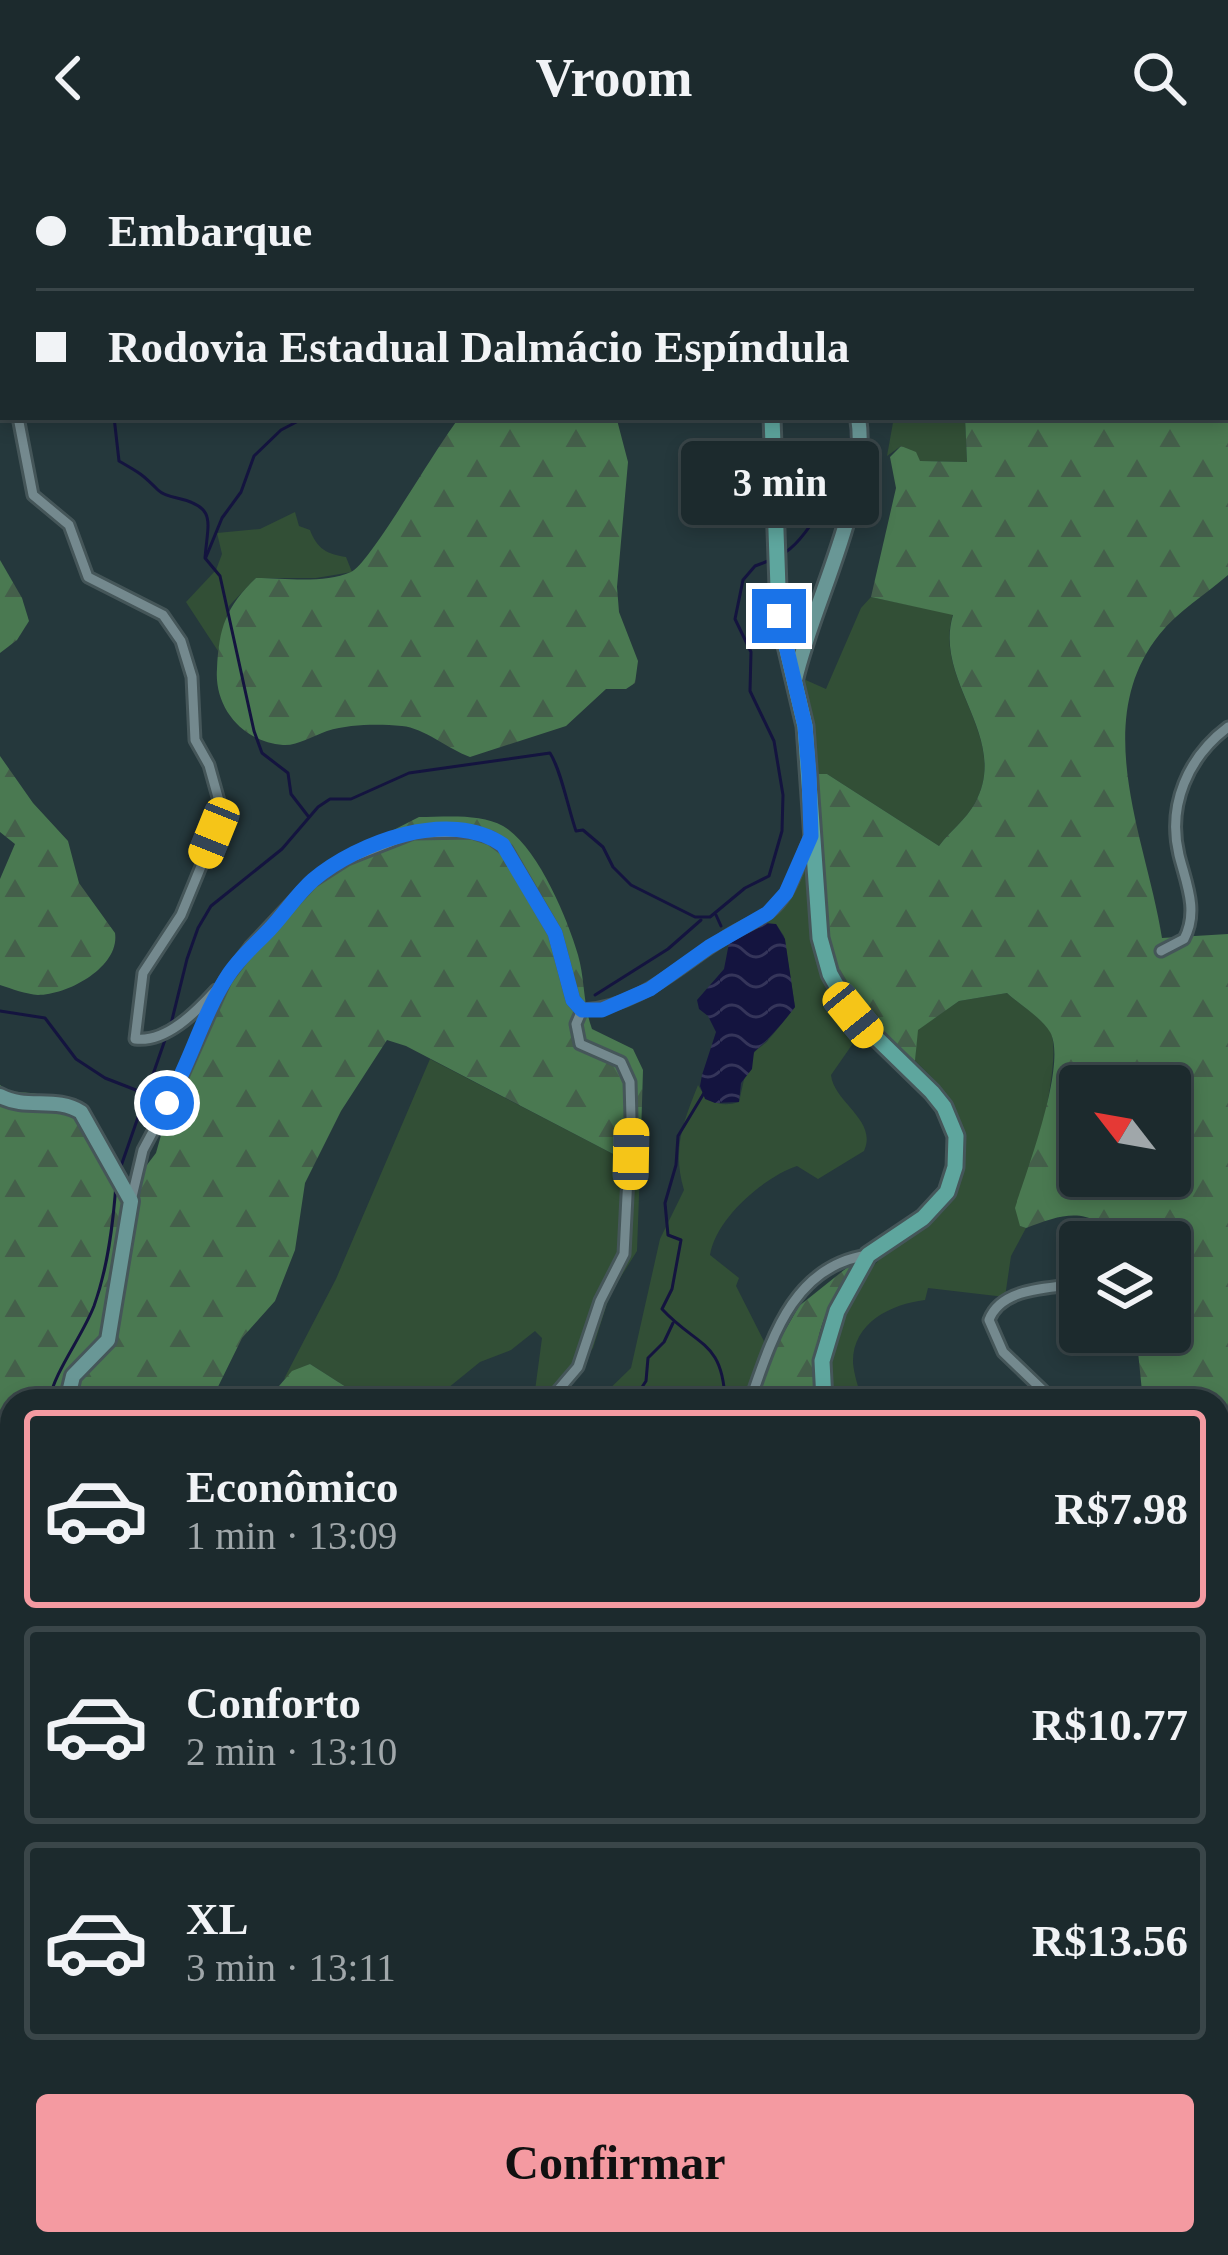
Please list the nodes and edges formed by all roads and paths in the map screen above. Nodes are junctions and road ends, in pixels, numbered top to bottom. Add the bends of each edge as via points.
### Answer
1 (19, 420) edge
2 (772, 420) edge
3 (858, 420) edge
4 (814, 613) junction
5 (779, 616) junction
6 (795, 680) junction
7 (1228, 727) edge
8 (811, 836) junction
9 (1161, 951) dead end
10 (225, 980) junction
11 (582, 1010) junction
12 (0, 1096) edge
13 (131, 1201) junction
14 (868, 1255) junction
15 (1059, 1288) edge
16 (70, 1389) edge
17 (559, 1389) edge
18 (754, 1389) edge
19 (823, 1389) edge
20 (1042, 1389) edge

1 - 10 street via 33,495 69,525 88,577 163,616 188,657 195,740 221,808 181,915 140,982 135,1039 191,1016
2 - 5 main road
3 - 4 street via 855,481
4 - 5 street
4 - 6 street
5 - 6 main road
6 - 8 main road
7 - 9 street via 1201,752 1180,791 1175,831 1192,914 1184,939
8 - 11 street via 768,913 650,989
8 - 14 main road via 820,938 840,995 944,1106 956,1136 947,1192
10 - 11 street via 327,870 392,839 460,830 507,850 555,933
10 - 13 street via 143,1150
11 - 17 street via 580,1043 621,1062 630,1082 631,1154 620,1268 578,1366
12 - 13 street via 81,1112
13 - 16 street via 108,1340
14 - 18 street via 832,1264 793,1302
14 - 19 main road via 827,1337
15 - 20 street via 998,1304 988,1320 1003,1352

